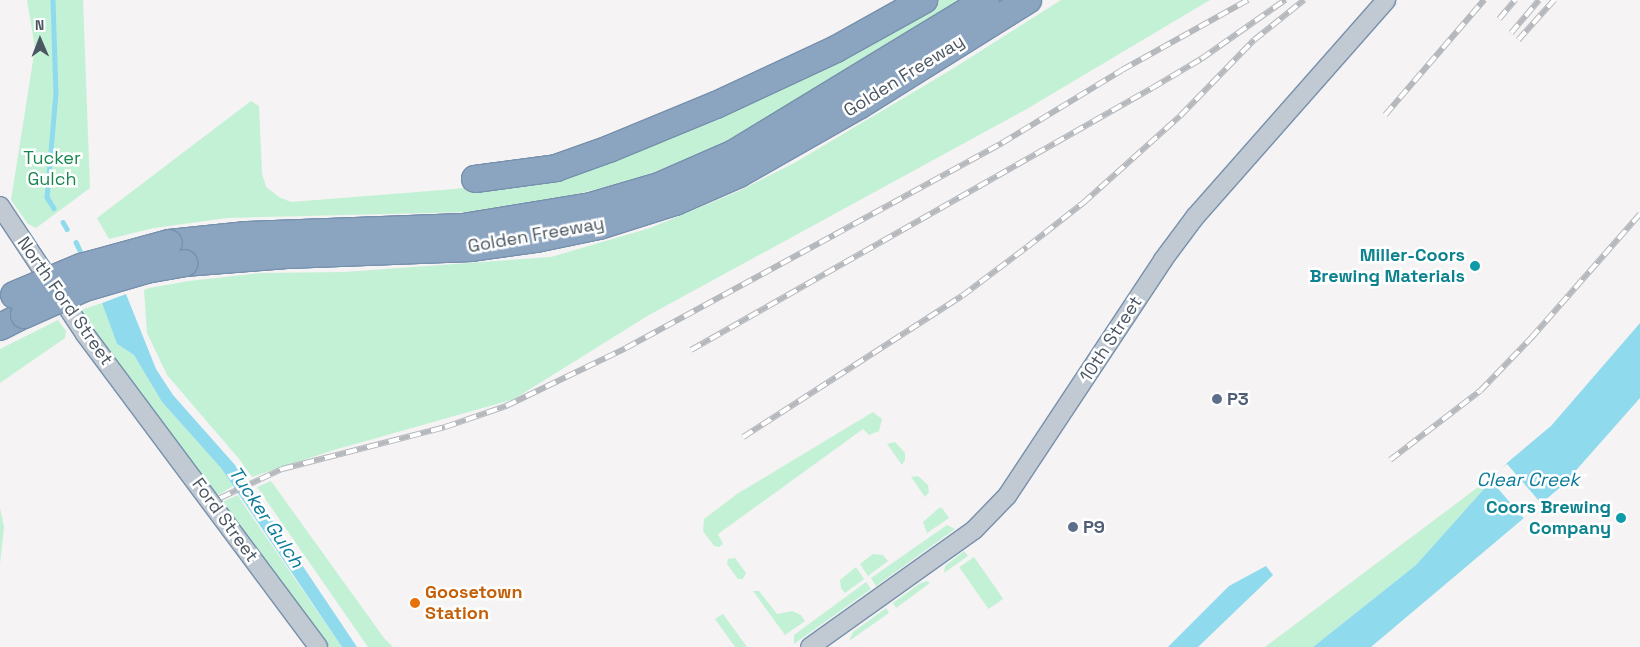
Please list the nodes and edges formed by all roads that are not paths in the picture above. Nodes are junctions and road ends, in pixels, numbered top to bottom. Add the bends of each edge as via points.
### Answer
1 (924, 0) edge
2 (986, 0) edge
3 (1028, 0) edge
4 (1386, 0) edge
5 (474, 179) dead end
6 (1, 207) edge
7 (177, 253) junction
8 (10, 304) edge
9 (0, 327) edge
10 (130, 393) joint
11 (318, 647) edge
12 (810, 647) edge

1 - 5 highway via 836,49 627,142 556,168
2 - 7 highway, Golden Freeway via 734,153 659,186 591,206 463,227 247,235
3 - 7 highway, Golden Freeway via 860,105 739,174 675,202 599,226 472,248 287,254
4 - 12 street, 10th Street via 1195,217 1163,260 1007,496 974,530
6 - 10 street, North Ford Street via 86,334
7 - 8 highway, Golden Freeway, bridge via 146,270
8 - 9 highway, Golden Freeway
10 - 11 street, Ford Street

